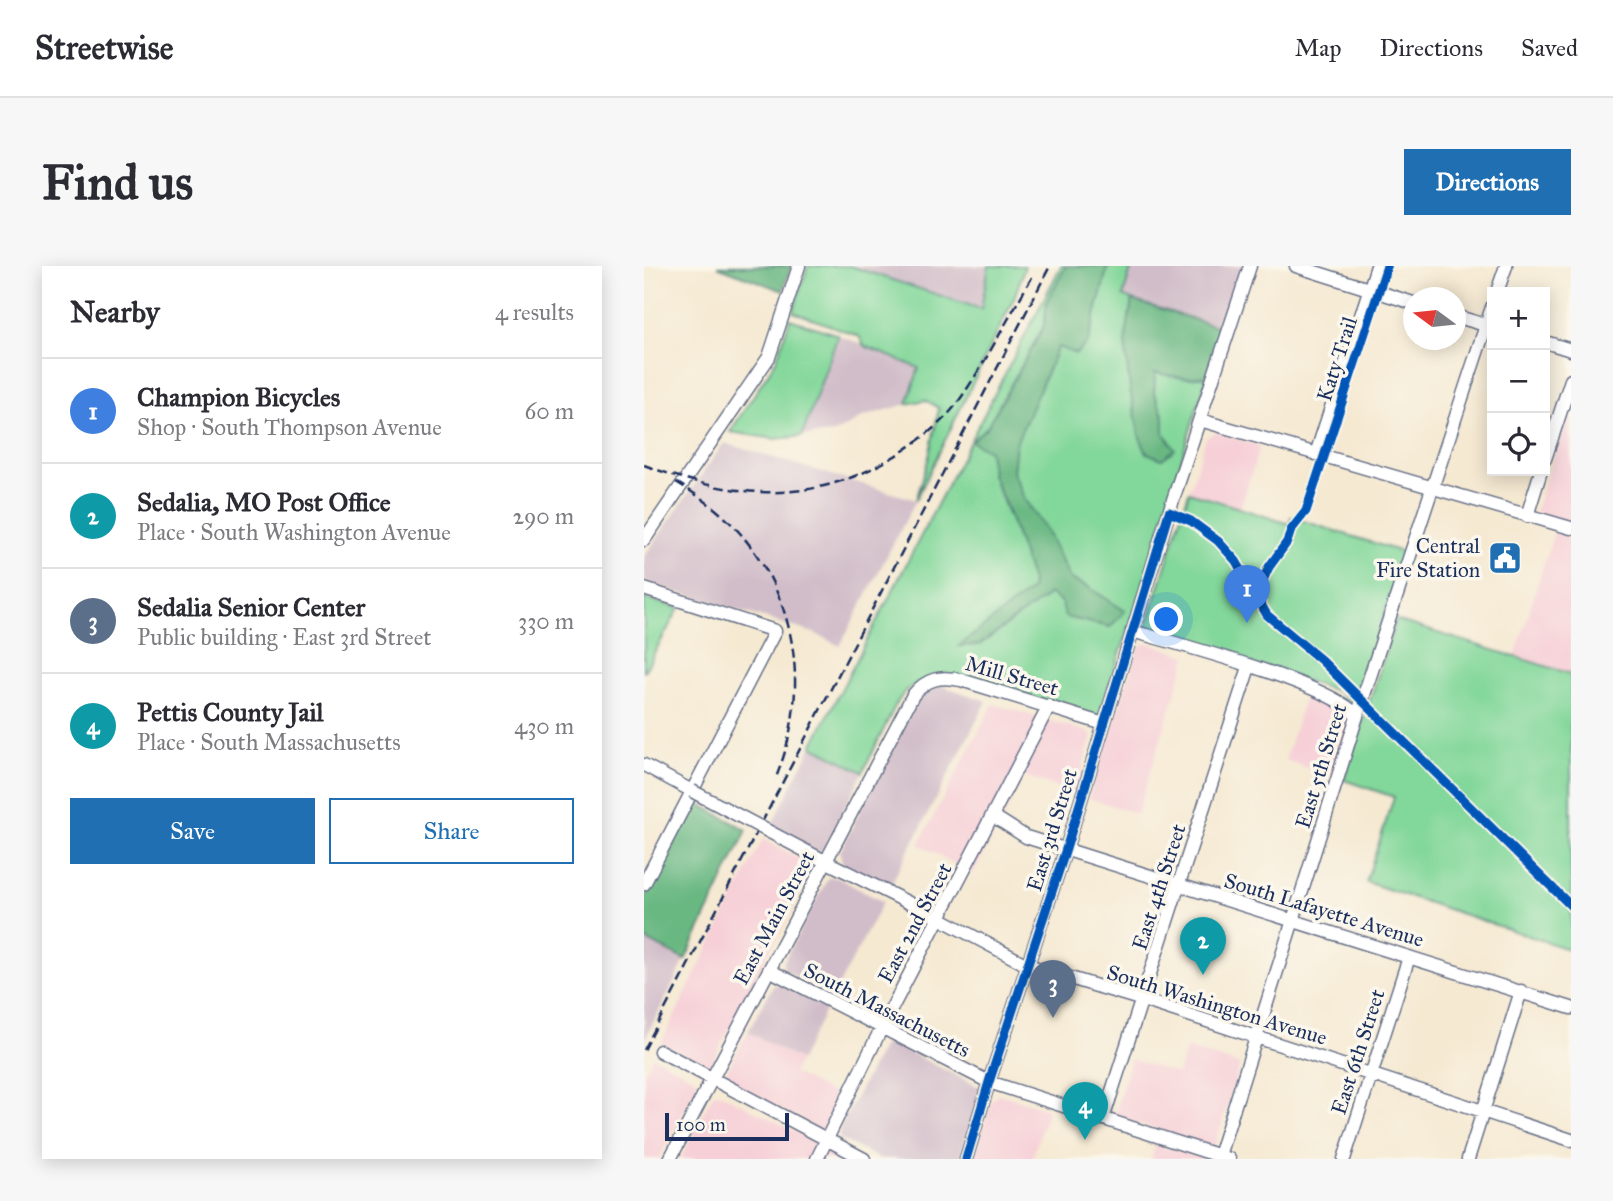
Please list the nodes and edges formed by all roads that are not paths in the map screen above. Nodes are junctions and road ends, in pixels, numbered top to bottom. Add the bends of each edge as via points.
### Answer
1 (799, 266) edge
2 (1250, 266) edge
3 (1296, 266) edge
4 (1377, 266) edge
5 (1506, 266) edge
6 (1499, 287) edge
7 (1370, 290) junction
8 (1403, 300) edge
9 (1466, 319) edge
10 (1487, 325) edge
11 (1487, 332) edge
12 (1550, 344) edge
13 (1571, 350) edge
14 (1571, 380) edge
15 (1200, 420) junction
16 (1550, 444) edge
17 (1316, 454) junction
18 (1539, 476) edge
19 (1431, 488) junction
20 (1527, 516) junction
21 (1571, 528) edge
22 (644, 540) edge
23 (644, 589) edge
24 (1132, 631) junction
25 (1249, 667) junction
26 (913, 695) joint
27 (1049, 706) junction
28 (1357, 716) junction
29 (1104, 724) junction
30 (644, 765) edge
31 (692, 791) junction
32 (993, 816) junction
33 (1066, 849) junction
34 (822, 860) junction
35 (644, 884) edge
36 (1180, 886) junction
37 (939, 918) junction
38 (1293, 921) junction
39 (1409, 957) junction
40 (1027, 965) junction
41 (769, 970) junction
42 (1521, 991) junction
43 (1143, 1000) junction
44 (1571, 1008) edge
45 (881, 1029) junction
46 (1256, 1038) junction
47 (660, 1051) dead end
48 (1370, 1076) junction
49 (712, 1079) junction
50 (989, 1082) junction
51 (1483, 1111) junction
52 (1103, 1119) junction
53 (827, 1139) junction
54 (1571, 1140) edge
55 (1222, 1158) edge
56 (670, 1159) edge
57 (817, 1159) edge
58 (864, 1159) edge
59 (966, 1159) edge
60 (1344, 1159) edge
61 (1468, 1159) edge

1 - 22 street via 769,357
2 - 15 street, East 3rd Street
3 - 7 street
4 - 7 street
5 - 6 street
7 - 8 street
7 - 17 street
9 - 10 street
11 - 19 street, East 5th Street
12 - 13 street
14 - 16 street
15 - 17 street
15 - 24 street, East 3rd Street
17 - 19 street
18 - 20 street
19 - 20 street
19 - 28 street, East 5th Street
20 - 21 street
23 - 31 street via 775,631
24 - 25 street
24 - 29 street, East 3rd Street
25 - 28 street via 1338,700
25 - 36 street, East 4th Street
26 - 27 street, Mill Street via 930,680 942,677
26 - 34 street, East Main Street
27 - 29 street, Mill Street
27 - 32 street, East 2nd Street
28 - 38 street, East 5th Street
29 - 33 street, East 3rd Street
30 - 31 street, South Washington Avenue
31 - 34 street, South Washington Avenue, bridge
31 - 35 street
32 - 33 street, South Lafayette Avenue via 1026,837
32 - 37 street, East 2nd Street
33 - 36 street, South Lafayette Avenue
33 - 40 street, East 3rd Street
34 - 37 street, South Washington Avenue
34 - 41 street, East Main Street
36 - 38 street, South Lafayette Avenue
36 - 43 street, East 4th Street
37 - 40 street, South Washington Avenue
37 - 45 street, East 2nd Street
38 - 39 street, South Lafayette Avenue
38 - 46 street, East 5th Street
39 - 42 street, South Lafayette Avenue
39 - 48 street, East 6th Street
40 - 43 street, South Washington Avenue
40 - 50 street, East 3rd Street
41 - 45 street, South Massachusetts
41 - 49 street, East Main Street
42 - 44 street, South Lafayette Avenue
42 - 51 street
43 - 46 street, South Washington Avenue
43 - 52 street, East 4th Street
45 - 50 street, South Massachusetts
45 - 53 street, East 2nd Street
46 - 48 street, South Washington Avenue
46 - 55 street, East 5th Street
47 - 49 street
48 - 51 street, South Washington Avenue
48 - 60 street, East 6th Street
49 - 53 street
49 - 56 street, East Main Street
50 - 52 street, South Massachusetts
50 - 59 street, East 3rd Street
51 - 54 street, South Washington Avenue
51 - 61 street
52 - 55 street, South Massachusetts
53 - 57 street, East 2nd Street
53 - 58 street

